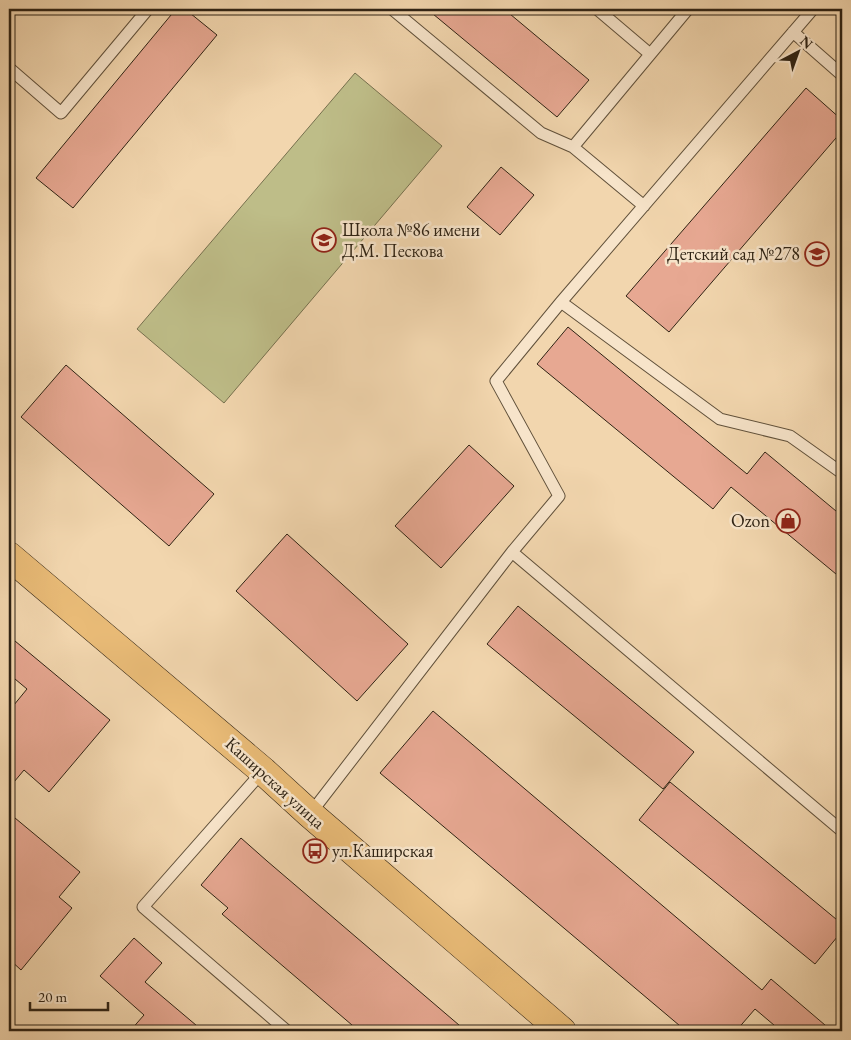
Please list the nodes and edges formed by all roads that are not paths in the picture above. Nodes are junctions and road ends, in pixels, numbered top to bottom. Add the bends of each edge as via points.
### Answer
1 (148, 9) edge
2 (392, 9) edge
3 (597, 9) edge
4 (688, 9) edge
5 (813, 9) edge
6 (793, 32) junction
7 (650, 54) junction
8 (9, 68) edge
9 (842, 75) edge
10 (573, 147) junction
11 (644, 206) junction
12 (562, 302) junction
13 (842, 473) edge
14 (512, 552) junction
15 (11, 564) edge
16 (263, 771) junction
17 (310, 814) junction
18 (842, 831) edge
19 (287, 1031) edge
20 (562, 1031) edge

1 - 8 lane via 61,113
2 - 10 lane via 541,133
3 - 7 lane
4 - 7 lane
5 - 6 lane
6 - 9 lane
6 - 11 lane
7 - 10 lane
10 - 11 lane
11 - 12 lane
12 - 13 lane via 720,419 790,436
12 - 14 lane via 496,381 559,496
14 - 17 lane
14 - 18 lane
15 - 16 main road, Каширская улица
16 - 17 main road, Каширская улица
16 - 19 lane via 142,907
17 - 20 main road, Каширская улица

